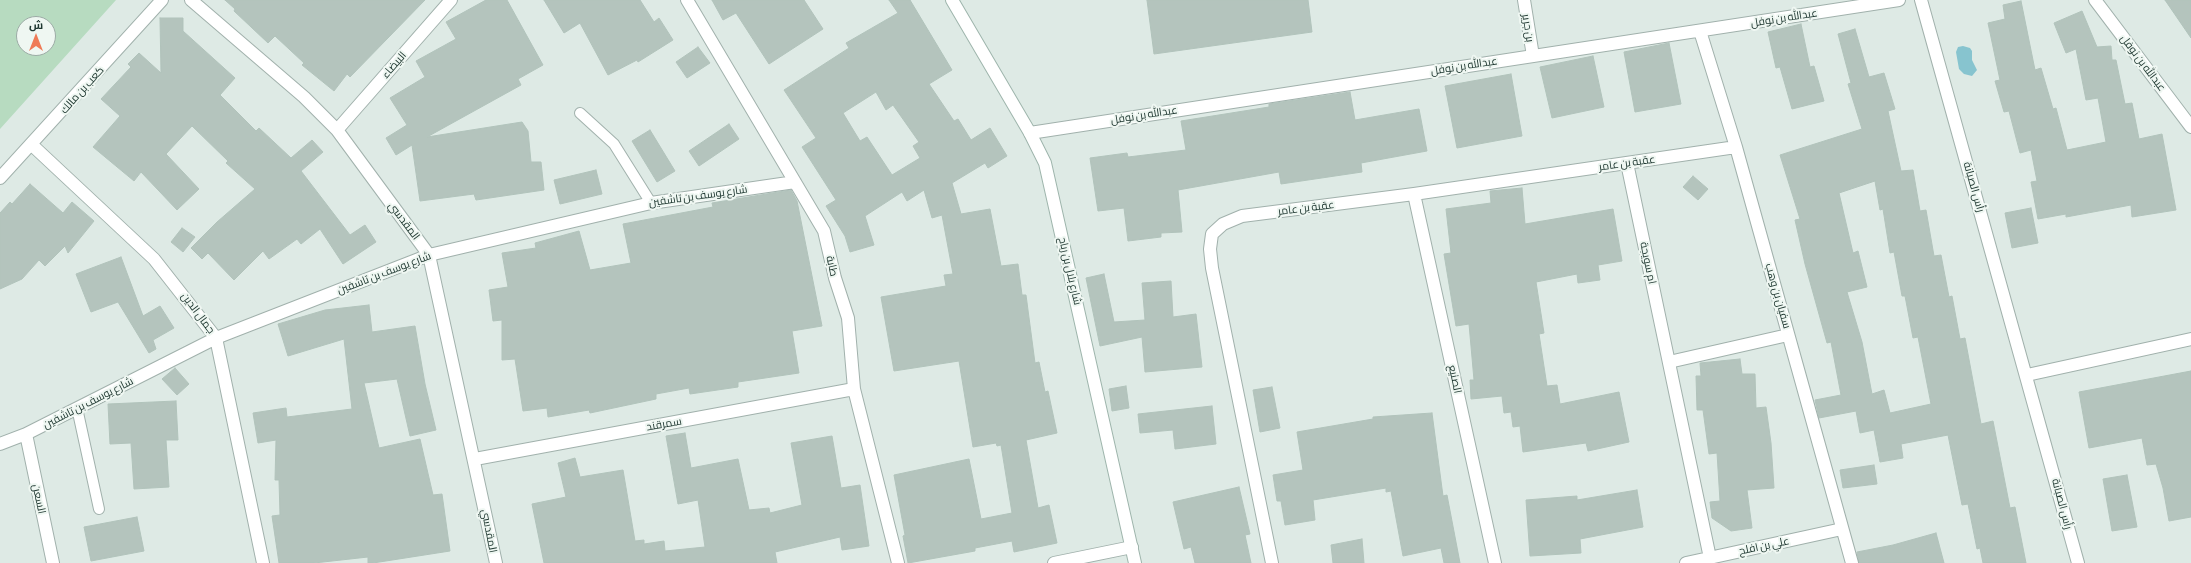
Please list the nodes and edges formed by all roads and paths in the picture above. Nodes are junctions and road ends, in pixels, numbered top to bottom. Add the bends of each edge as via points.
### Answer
1 (162, 0) edge
2 (192, 0) edge
3 (451, 0) edge
4 (687, 0) edge
5 (952, 0) edge
6 (1524, 0) edge
7 (1898, 0) edge
8 (1921, 0) edge
9 (2095, 0) edge
10 (1700, 31) junction
11 (1533, 56) junction
12 (580, 113) dead end
13 (2191, 126) edge
14 (336, 130) junction
15 (1030, 133) junction
16 (32, 145) junction
17 (1736, 147) junction
18 (1627, 163) junction
19 (0, 178) edge
20 (795, 182) junction
21 (1414, 194) junction
22 (651, 202) junction
23 (429, 255) junction
24 (1788, 335) junction
25 (216, 338) junction
26 (2191, 339) edge
27 (1669, 362) junction
28 (2027, 375) junction
29 (854, 389) junction
30 (77, 408) junction
31 (26, 434) junction
32 (0, 444) edge
33 (475, 459) junction
34 (99, 509) dead end
35 (1842, 529) junction
36 (1132, 547) junction
37 (1710, 558) junction
38 (53, 563) edge
39 (263, 563) edge
40 (496, 563) edge
41 (898, 563) edge
42 (1054, 563) edge
43 (1135, 563) edge
44 (1272, 563) edge
45 (1495, 563) edge
46 (1686, 563) edge
47 (1852, 563) edge
48 (2078, 563) edge

1 - 16 street, كعب بن مالك
2 - 14 street, المقدسي via 304,97
3 - 14 street, البيضاء
4 - 20 street, طابة
5 - 15 street, شارع بلال بن رباح
6 - 11 street, بن جرير
7 - 10 street, عبدالله بن نوفل
8 - 28 street, رأس الصبانة
9 - 13 street, عبدالله بن نوفل
10 - 11 street, عبدالله بن نوفل
10 - 17 street, سفيان بن وهب
11 - 15 street, عبدالله بن نوفل
12 - 22 lane via 614,144
14 - 23 street, المقدسي
15 - 36 street, شارع بلال بن رباح via 1045,163 1056,204
16 - 19 street, كعب بن مالك
16 - 25 street, جمال الدين via 154,259
17 - 18 street, عقبة بن عامر
17 - 24 street, سفيان بن وهب
18 - 21 street, عقبة بن عامر
18 - 27 street, ام سويجة
20 - 22 street, شارع يوسف بن تاشفين
20 - 29 street, طابة via 824,231 848,318
21 - 44 street, عقبة بن عامر via 1242,216 1224,224 1212,234 1212,268
21 - 45 street, الصنيع
22 - 23 street, شارع يوسف بن تاشفين
23 - 25 street, شارع يوسف بن تاشفين
23 - 33 street, المقدسي
24 - 27 street
24 - 35 street, سفيان بن وهب
25 - 30 street, شارع يوسف بن تاشفين
25 - 39 street, جمال الدين
26 - 28 street
27 - 37 street, ام سويجة
28 - 48 street, رأس الصبانة
29 - 33 street, سمرقند
29 - 41 street, طابة
30 - 31 street, شارع يوسف بن تاشفين
30 - 34 lane
31 - 32 street, شارع يوسف بن تاشفين
31 - 38 street, السعن
33 - 40 street, المقدسي
35 - 37 street, علي بن افلح
35 - 47 street, سفيان بن وهب
36 - 42 street
36 - 43 street, شارع بلال بن رباح
37 - 46 street, علي بن افلح

